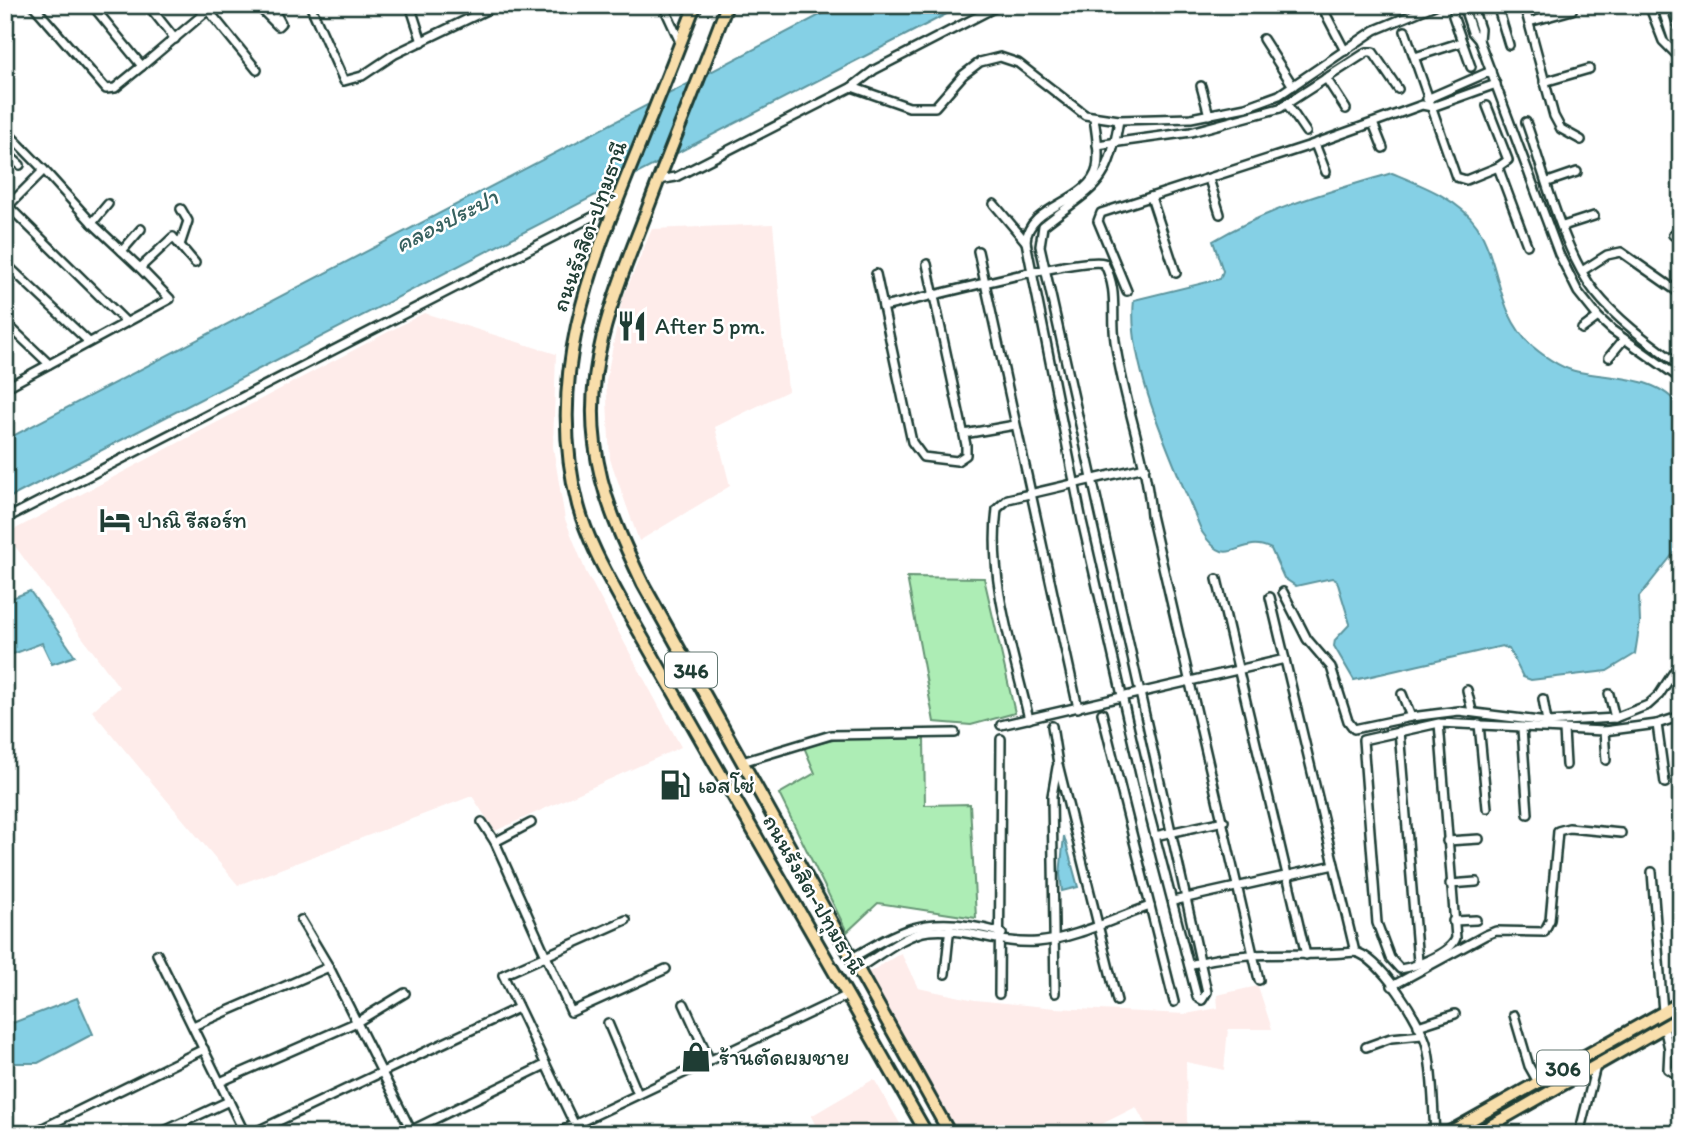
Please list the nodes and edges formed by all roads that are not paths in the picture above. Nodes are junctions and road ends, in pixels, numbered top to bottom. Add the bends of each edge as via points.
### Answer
1 (33, 5) edge
2 (92, 5) edge
3 (148, 5) edge
4 (257, 5) edge
5 (271, 5) edge
6 (310, 5) edge
7 (410, 5) edge
8 (497, 5) edge
9 (663, 5) edge
10 (726, 5) edge
11 (1000, 5) edge
12 (1321, 5) edge
13 (1435, 5) edge
14 (1463, 5) edge
15 (1472, 5) edge
16 (1497, 5) edge
17 (1524, 5) edge
18 (1544, 5) edge
19 (1649, 5) edge
20 (1661, 5) edge
21 (695, 6) edge
22 (209, 7) edge
23 (1572, 10) dead end
24 (1453, 16) dead end
25 (1548, 17) junction
26 (1529, 22) junction
27 (1405, 31) dead end
28 (1672, 38) junction
29 (175, 39) junction
30 (1263, 39) dead end
31 (1479, 40) junction
32 (1663, 41) junction
33 (422, 42) junction
34 (1462, 42) junction
35 (681, 43) junction
36 (1510, 45) dead end
37 (1681, 48) edge
38 (1345, 51) junction
39 (1415, 57) junction
40 (1681, 59) edge
41 (142, 66) junction
42 (1471, 67) dead end
43 (1589, 69) dead end
44 (257, 70) dead end
45 (1491, 72) junction
46 (1326, 78) junction
47 (1544, 82) junction
48 (1496, 84) junction
49 (1201, 86) dead end
50 (1293, 86) junction
51 (852, 87) junction
52 (1398, 89) dead end
53 (1428, 97) junction
54 (1287, 104) junction
55 (1422, 105) junction
56 (1487, 106) dead end
57 (1432, 107) junction
58 (1346, 108) dead end
59 (1209, 115) junction
60 (1094, 118) junction
61 (1119, 120) junction
62 (1526, 122) dead end
63 (1373, 123) junction
64 (5, 130) edge
65 (1306, 132) dead end
66 (1581, 140) dead end
67 (1116, 141) junction
68 (1315, 144) junction
69 (1097, 145) junction
70 (1382, 148) dead end
71 (5, 152) edge
72 (20, 165) dead end
73 (1498, 167) junction
74 (44, 170) junction
75 (1326, 172) dead end
76 (1577, 172) dead end
77 (660, 176) junction
78 (1209, 179) junction
79 (1548, 182) junction
80 (1150, 197) junction
81 (108, 204) dead end
82 (994, 204) dead end
83 (7, 208) edge
84 (181, 209) dead end
85 (613, 211) junction
86 (1220, 214) dead end
87 (1594, 216) dead end
88 (92, 223) junction
89 (1563, 226) junction
90 (141, 229) dead end
91 (1673, 235) dead end
92 (1681, 240) edge
93 (1026, 242) junction
94 (180, 245) junction
95 (1527, 245) dead end
96 (122, 251) junction
97 (978, 251) dead end
98 (5, 263) edge
99 (195, 263) dead end
100 (927, 264) dead end
101 (141, 268) junction
102 (1046, 271) junction
103 (1582, 271) junction
104 (1176, 273) dead end
105 (876, 274) dead end
106 (1031, 274) junction
107 (984, 285) junction
108 (1127, 291) dead end
109 (1681, 294) edge
110 (932, 297) junction
111 (883, 307) junction
112 (1598, 317) junction
113 (5, 322) edge
114 (126, 322) junction
115 (1582, 329) dead end
116 (1624, 339) junction
117 (89, 342) junction
118 (1609, 357) dead end
119 (1679, 361) edge
120 (49, 364) junction
121 (1681, 379) edge
122 (7, 384) edge
123 (1015, 425) junction
124 (964, 435) junction
125 (1145, 467) junction
126 (1090, 479) junction
127 (1074, 483) junction
128 (1030, 493) junction
129 (5, 519) edge
130 (1217, 579) dead end
131 (1283, 593) dead end
132 (1270, 597) dead end
133 (1122, 620) junction
134 (1105, 623) junction
135 (1285, 659) junction
136 (1681, 661) edge
137 (1237, 668) junction
138 (1190, 680) junction
139 (1467, 690) dead end
140 (1139, 693) junction
141 (1402, 694) dead end
142 (1609, 694) dead end
143 (1123, 697) junction
144 (1543, 699) dead end
145 (1078, 708) junction
146 (1472, 712) junction
147 (1102, 713) dead end
148 (1681, 716) edge
149 (1410, 717) junction
150 (1615, 718) junction
151 (1029, 719) junction
152 (1547, 722) junction
153 (1439, 723) junction
154 (1479, 724) junction
155 (1657, 724) junction
156 (1001, 725) dead end
157 (1052, 726) dead end
158 (1522, 729) junction
159 (1564, 730) junction
160 (1399, 731) junction
161 (1604, 732) junction
162 (955, 733) dead end
163 (1001, 739) dead end
164 (1606, 760) dead end
165 (742, 762) junction
166 (1058, 764) junction
167 (1155, 764) junction
168 (1566, 765) dead end
169 (1139, 768) junction
170 (1665, 783) dead end
171 (1487, 808) dead end
172 (1528, 814) dead end
173 (1224, 821) junction
174 (482, 822) dead end
175 (531, 823) dead end
176 (1171, 832) junction
177 (1621, 833) dead end
178 (1155, 836) junction
179 (1479, 839) dead end
180 (1447, 841) junction
181 (495, 842) junction
182 (1334, 864) junction
183 (1652, 872) dead end
184 (1286, 875) junction
185 (1476, 882) dead end
186 (1450, 884) junction
187 (1239, 886) junction
188 (1186, 898) junction
189 (1173, 901) junction
190 (821, 903) junction
191 (1150, 906) junction
192 (801, 914) junction
193 (301, 920) dead end
194 (626, 920) dead end
195 (1475, 920) dead end
196 (1453, 921) junction
197 (1098, 924) junction
198 (950, 927) junction
199 (1000, 936) junction
200 (1056, 938) junction
201 (1355, 952) junction
202 (1252, 953) junction
203 (158, 954) dead end
204 (1306, 955) junction
205 (545, 956) junction
206 (1200, 962) junction
207 (1418, 962) junction
208 (855, 964) junction
209 (1189, 965) junction
210 (329, 967) junction
211 (666, 969) dead end
212 (945, 974) dead end
213 (1259, 980) dead end
214 (1392, 986) junction
215 (405, 993) dead end
216 (1055, 993) dead end
217 (999, 994) dead end
218 (848, 995) junction
219 (1116, 1001) dead end
220 (1174, 1002) dead end
221 (1681, 1002) edge
222 (684, 1004) dead end
223 (518, 1008) junction
224 (1662, 1012) junction
225 (1455, 1014) dead end
226 (1514, 1015) dead end
227 (1681, 1017) edge
228 (357, 1022) junction
229 (608, 1023) dead end
230 (1664, 1026) junction
231 (193, 1027) junction
232 (1420, 1031) junction
233 (1366, 1047) dead end
234 (204, 1049) junction
235 (709, 1061) junction
236 (545, 1065) junction
237 (1596, 1066) junction
238 (382, 1073) junction
239 (1681, 1077) edge
240 (220, 1082) junction
241 (1538, 1082) junction
242 (638, 1094) junction
243 (229, 1101) junction
244 (575, 1125) junction
245 (410, 1133) edge
246 (31, 1134) edge
247 (158, 1134) edge
248 (245, 1134) edge
249 (251, 1134) edge
250 (555, 1134) edge
251 (579, 1134) edge
252 (927, 1134) edge
253 (950, 1134) edge
254 (1436, 1134) edge
255 (1446, 1134) edge
256 (1476, 1134) edge
257 (1579, 1134) edge

1 - 41 street via 106,89 115,88
2 - 41 street
3 - 29 street
4 - 5 street via 278,26 281,23
6 - 33 street via 344,81
7 - 33 street
8 - 33 street
9 - 35 street
10 - 77 main road, ถนนรังสิต-ปทุมธานี / 346
11 - 51 street via 874,70
12 - 38 street
13 - 38 street via 1375,30
14 - 31 street
15 - 31 street
16 - 36 street
17 - 26 street
18 - 25 street
19 - 32 street
20 - 28 street
21 - 35 main road, ถนนรังสิต-ปทุมธานี / 346
22 - 29 street
22 - 44 street
23 - 25 street
24 - 34 street
25 - 26 street
26 - 47 street
27 - 39 street
28 - 32 street
28 - 37 street
29 - 41 street
30 - 50 street
31 - 45 street
32 - 40 street
34 - 39 street
34 - 42 street
35 - 85 main road, ถนนรังสิต-ปทุมธานี / 346
38 - 50 street
39 - 53 street
43 - 47 street
45 - 48 street
45 - 53 street
46 - 52 street via 1370,51
46 - 54 street
46 - 58 street
47 - 66 street via 1561,129
48 - 57 street
48 - 112 street via 1559,254 1578,292
49 - 59 street
50 - 59 street via 1246,107
51 - 60 street via 909,107 935,107 963,75 980,62 1000,57 1018,63 1077,111
51 - 77 street via 676,177
53 - 55 street
53 - 57 street
54 - 65 street
54 - 67 street via 1191,132
55 - 57 street
55 - 63 street
56 - 73 street via 1507,156 1506,163
57 - 73 street via 1459,180
59 - 61 street
60 - 61 street
60 - 69 street
61 - 67 street
62 - 79 street
63 - 68 street
63 - 70 street
64 - 74 street
67 - 69 street
67 - 102 street via 1103,178 1043,226 1040,246
68 - 75 street
68 - 78 street
69 - 93 street via 1094,176 1083,189 1041,217 1030,228
71 - 72 street
73 - 95 street
74 - 83 street
74 - 88 street
76 - 79 street
77 - 165 main road, ถนนรังสิต-ปทุมธานี / 346 via 600,339 593,395 594,442 605,499 620,537
78 - 80 street
78 - 86 street
79 - 89 street
80 - 104 street
80 - 108 street via 1099,217
81 - 88 street
82 - 93 street
83 - 114 street
84 - 94 street via 188,221
85 - 129 street via 602,212
85 - 192 main road, ถนนรังสิต-ปทุมธานี / 346 via 582,302 568,369 569,456 578,506 610,579
87 - 89 street
88 - 96 street
89 - 103 street
90 - 96 street
91 - 92 street
93 - 106 street
94 - 99 street
94 - 101 street via 173,237
96 - 101 street
97 - 107 street
98 - 117 street
100 - 110 street
101 - 114 street via 170,299
102 - 106 street
102 - 125 street via 1094,261 1107,268 1116,302 1115,343
102 - 126 street
103 - 109 street via 1621,252
103 - 119 street via 1613,311
105 - 111 street
106 - 107 street
106 - 127 street
107 - 110 street
107 - 123 street
110 - 111 street
110 - 124 street
111 - 124 street via 917,452 932,459 957,461 966,455
112 - 115 street
112 - 116 street
113 - 120 street
114 - 117 street
116 - 118 street
116 - 121 street
117 - 120 street
120 - 122 street
123 - 124 street
123 - 128 street
125 - 126 street
125 - 138 street via 1151,515
126 - 127 street
126 - 133 street
127 - 128 street
127 - 134 street
128 - 145 street
128 - 151 street via 999,504 993,540 995,575
130 - 137 street
131 - 149 street via 1307,639 1335,676 1350,727 1360,730
132 - 135 street
133 - 134 street
133 - 140 street
134 - 143 street
135 - 137 street
135 - 182 street
136 - 150 street via 1648,705
137 - 138 street
137 - 184 street
138 - 140 street
138 - 173 street
139 - 146 street
140 - 143 street
140 - 167 street
141 - 149 street
142 - 150 street
143 - 145 street
143 - 169 street
144 - 152 street
145 - 151 street
146 - 149 street
146 - 152 street
147 - 191 street
148 - 155 street
150 - 152 street
151 - 156 street
153 - 154 street
153 - 160 street
153 - 180 street
154 - 158 street
154 - 171 street
155 - 161 street
155 - 170 street
157 - 166 street
158 - 159 street
158 - 172 street
159 - 161 street
159 - 168 street
160 - 207 street
160 - 207 street via 1367,737 1362,746 1380,937 1395,966 1405,968
161 - 164 street
162 - 165 street via 831,735
163 - 199 street
165 - 190 main road, ถนนรังสิต-ปทุมธานี / 346
166 - 197 street
166 - 200 street via 1052,796
167 - 169 street
167 - 176 street
169 - 178 street
173 - 176 street
173 - 187 street
174 - 181 street
175 - 181 street
176 - 178 street
176 - 188 street
177 - 214 street via 1558,831 1550,920 1544,932 1496,931
178 - 189 street
179 - 180 street
180 - 186 street
181 - 205 street
182 - 184 street
182 - 201 street
183 - 224 street
184 - 187 street
184 - 204 street
185 - 186 street
186 - 196 street
187 - 188 street
187 - 202 street
188 - 189 street
188 - 206 street
189 - 209 street
190 - 192 main road
190 - 208 main road, ถนนรังสิต-ปทุมธานี / 346
191 - 197 street
191 - 220 street
192 - 218 main road, ถนนรังสิต-ปทุมธานี / 346
193 - 210 street
194 - 205 street
195 - 196 street
196 - 207 street via 1454,943
197 - 200 street
197 - 219 street
198 - 199 street
198 - 208 street via 926,923 910,928
198 - 212 street
199 - 200 street via 1037,942
199 - 217 street
200 - 216 street
201 - 204 street
201 - 214 street via 1369,958
202 - 204 street
202 - 206 street
202 - 213 street
203 - 231 street
205 - 211 street via 571,1012
205 - 223 street via 503,975
206 - 209 street
206 - 209 street via 1207,992 1202,1000 1197,997
208 - 253 main road, ถนนรังสิต-ปทุมธานี / 346
210 - 228 street
210 - 231 street
214 - 232 street
215 - 228 street
218 - 235 street
218 - 252 main road, ถนนรังสิต-ปทุมธานี / 346
221 - 224 main road, 306
222 - 235 street
223 - 236 street
223 - 238 street
224 - 241 main road, 306
225 - 232 street
226 - 241 street
227 - 230 main road, 306
228 - 238 street
228 - 240 street
229 - 242 street
230 - 237 main road, 306
230 - 239 street via 1668,1069
231 - 234 street
232 - 233 street
232 - 254 street via 1428,1053
234 - 240 street
234 - 246 street
235 - 242 street
236 - 244 street
236 - 245 street
237 - 256 main road, 306
237 - 257 street
238 - 245 street
238 - 249 street
240 - 243 street
241 - 255 main road, 306
242 - 244 street
243 - 247 street
243 - 248 street
244 - 250 street
244 - 251 street

